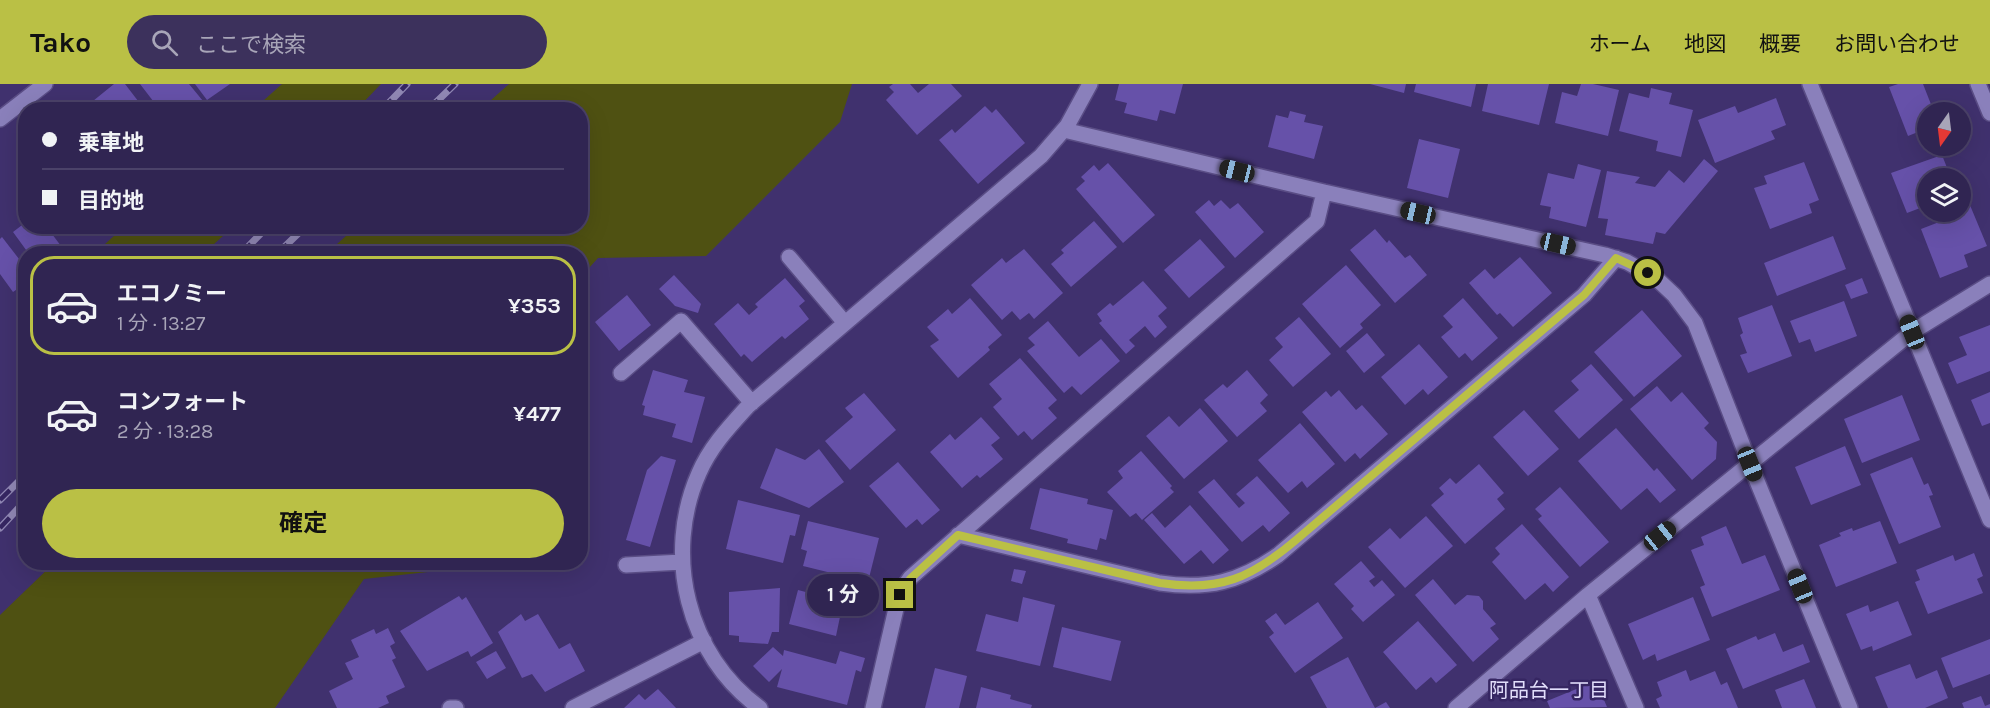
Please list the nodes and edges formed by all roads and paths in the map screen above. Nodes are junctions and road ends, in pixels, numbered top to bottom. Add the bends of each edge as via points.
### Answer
1 (45, 84) edge
2 (1090, 84) edge
3 (1810, 84) edge
4 (1978, 84) edge
5 (22, 102) edge
6 (18, 105) edge
7 (1990, 113) edge
8 (0, 119) edge
9 (1064, 130) junction
10 (1324, 192) junction
11 (789, 257) dead end
12 (1616, 258) junction
13 (1990, 284) edge
14 (845, 324) junction
15 (1912, 332) junction
16 (621, 373) dead end
17 (752, 403) junction
18 (1750, 464) junction
19 (1990, 520) edge
20 (958, 535) junction
21 (682, 562) junction
22 (626, 565) dead end
23 (1588, 595) junction
24 (704, 641) junction
25 (450, 708) edge
26 (456, 708) edge
27 (573, 708) edge
28 (760, 708) edge
29 (873, 708) edge
30 (1456, 708) edge
31 (1636, 708) edge
32 (1850, 708) edge

1 - 5 street
2 - 9 street
3 - 15 street
4 - 7 street
6 - 8 street
9 - 10 street
9 - 14 street via 1027,169
10 - 12 street
10 - 20 street via 1317,221
11 - 14 street
12 - 18 street via 1657,279 1689,314
12 - 20 street via 1584,295 1287,547 1258,569 1235,579 1185,587
13 - 15 street
14 - 17 street
15 - 18 street
15 - 19 street
16 - 17 street via 681,321
17 - 21 street via 720,436 699,472 686,511
18 - 23 street
18 - 32 street
20 - 29 street via 903,588
21 - 22 street
21 - 24 street via 685,593
23 - 30 street
23 - 31 street
24 - 27 street
24 - 28 street via 719,668
25 - 26 street

